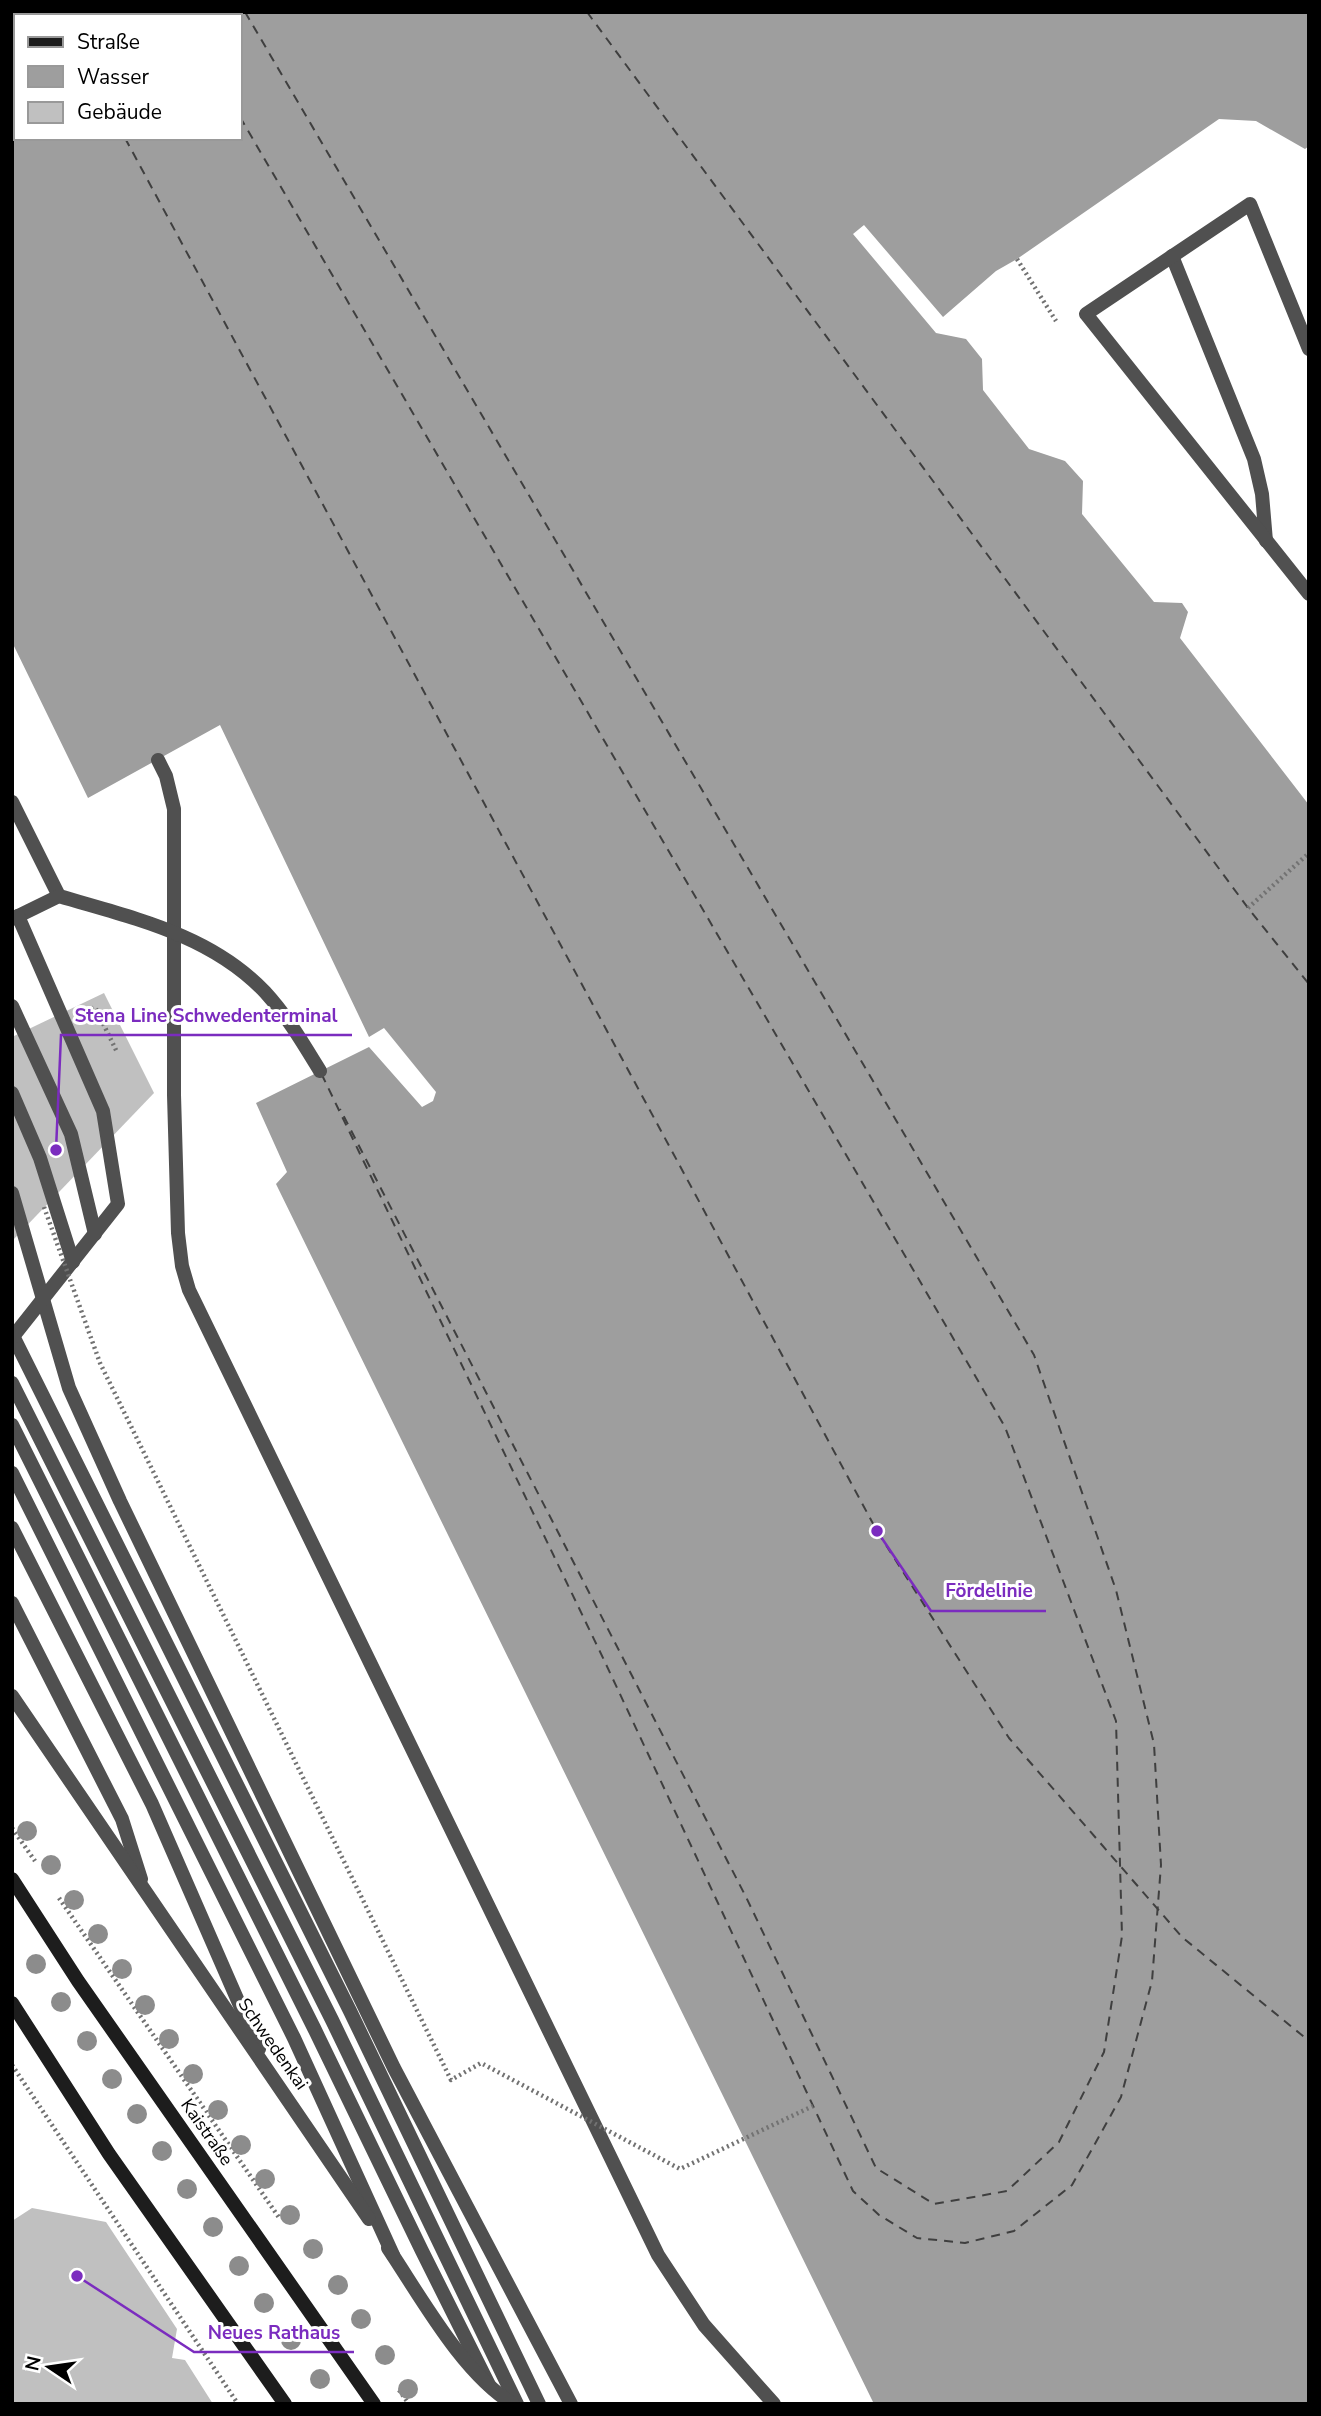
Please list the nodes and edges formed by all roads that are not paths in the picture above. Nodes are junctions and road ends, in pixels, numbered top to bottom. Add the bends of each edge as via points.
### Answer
1 (1172, 256) junction
2 (1309, 349) edge
3 (1266, 541) junction
4 (1309, 594) edge
5 (158, 760) dead end
6 (12, 802) edge
7 (59, 896) junction
8 (15, 917) edge
9 (173, 930) junction
10 (12, 1006) edge
11 (320, 1071) dead end
12 (12, 1093) edge
13 (12, 1194) edge
14 (95, 1234) junction
15 (73, 1262) junction
16 (43, 1297) junction
17 (13, 1337) edge
18 (12, 1383) edge
19 (12, 1425) edge
20 (12, 1473) edge
21 (12, 1528) edge
22 (12, 1603) edge
23 (12, 1696) edge
24 (12, 1879) edge
25 (147, 1897) junction
26 (12, 2003) edge
27 (273, 2079) junction
28 (393, 2255) junction
29 (489, 2385) junction
30 (285, 2404) edge
31 (374, 2404) edge
32 (515, 2404) edge
33 (539, 2404) edge
34 (571, 2404) edge
35 (774, 2404) edge

1 - 2 lane via 1250,204
1 - 3 lane via 1254,459
1 - 3 lane via 1086,314
3 - 4 lane
5 - 9 lane via 174,809
6 - 7 lane
7 - 8 lane
7 - 9 lane
8 - 14 lane via 103,1111 118,1204
9 - 11 lane via 230,962 264,991 292,1024
9 - 35 lane via 178,1233 189,1290 658,2255 704,2325
10 - 14 lane via 71,1135
12 - 15 lane via 40,1158
13 - 16 lane
14 - 15 lane
15 - 16 lane
16 - 17 lane
16 - 34 lane via 69,1388 120,1501 394,2068
17 - 33 lane via 350,2011
18 - 32 lane via 332,2020
19 - 29 lane
20 - 28 lane via 294,2038
21 - 27 lane via 152,1804
22 - 25 lane via 122,1819
23 - 25 lane, Schwedenkai
24 - 31 main road, Kaistraße via 86,1993
25 - 27 lane, Schwedenkai
26 - 30 main road via 109,2154
27 - 28 lane, Schwedenkai
28 - 29 lane, Schwedenkai via 450,2340
29 - 32 lane, Schwedenkai

